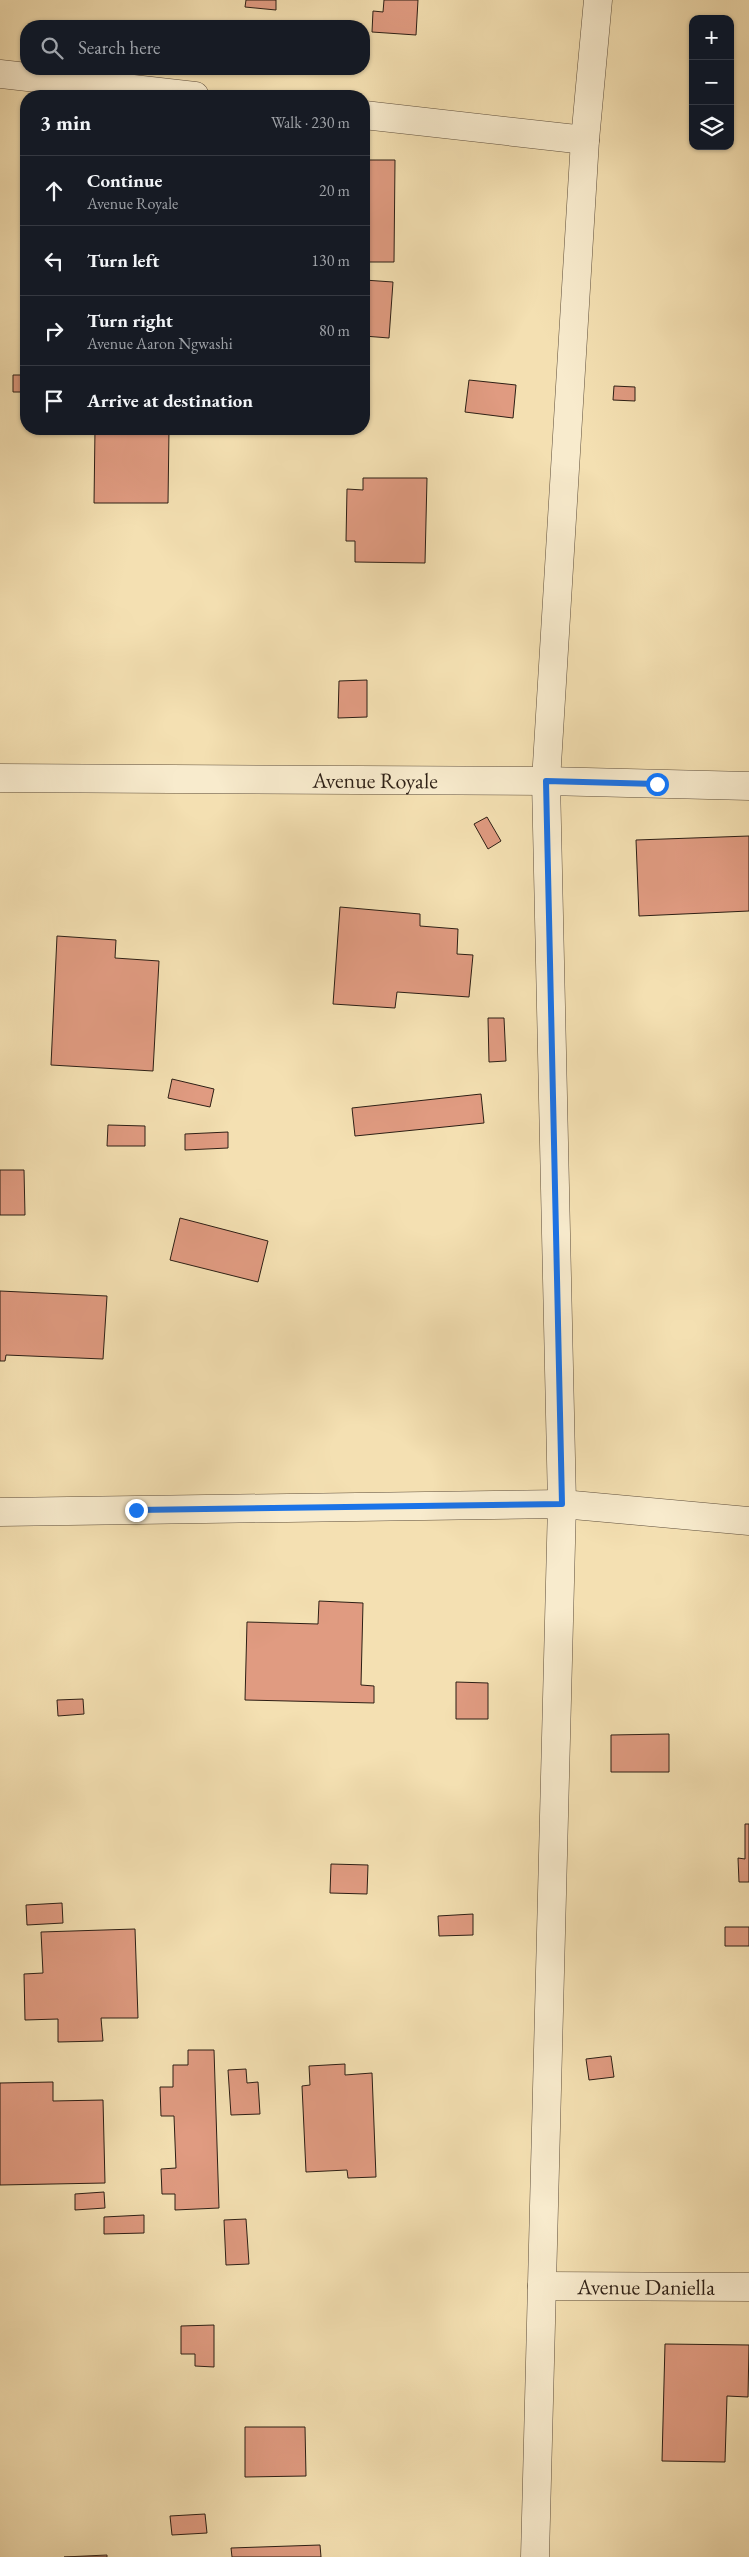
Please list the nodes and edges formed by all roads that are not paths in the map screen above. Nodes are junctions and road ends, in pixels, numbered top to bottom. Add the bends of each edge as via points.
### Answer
1 (598, 0) edge
2 (0, 74) edge
3 (142, 90) edge
4 (370, 116) edge
5 (584, 140) junction
6 (0, 778) edge
7 (546, 781) junction
8 (749, 786) edge
9 (562, 1504) junction
10 (0, 1512) edge
11 (749, 1521) edge
12 (542, 2286) junction
13 (749, 2287) edge
14 (535, 2557) edge

1 - 5 street
2 - 3 street
4 - 5 street
5 - 7 street
6 - 7 street, Avenue Royale
7 - 8 street, Avenue Royale
7 - 9 street
9 - 10 street
9 - 11 street
9 - 12 street
12 - 13 street, Avenue Daniella
12 - 14 street

